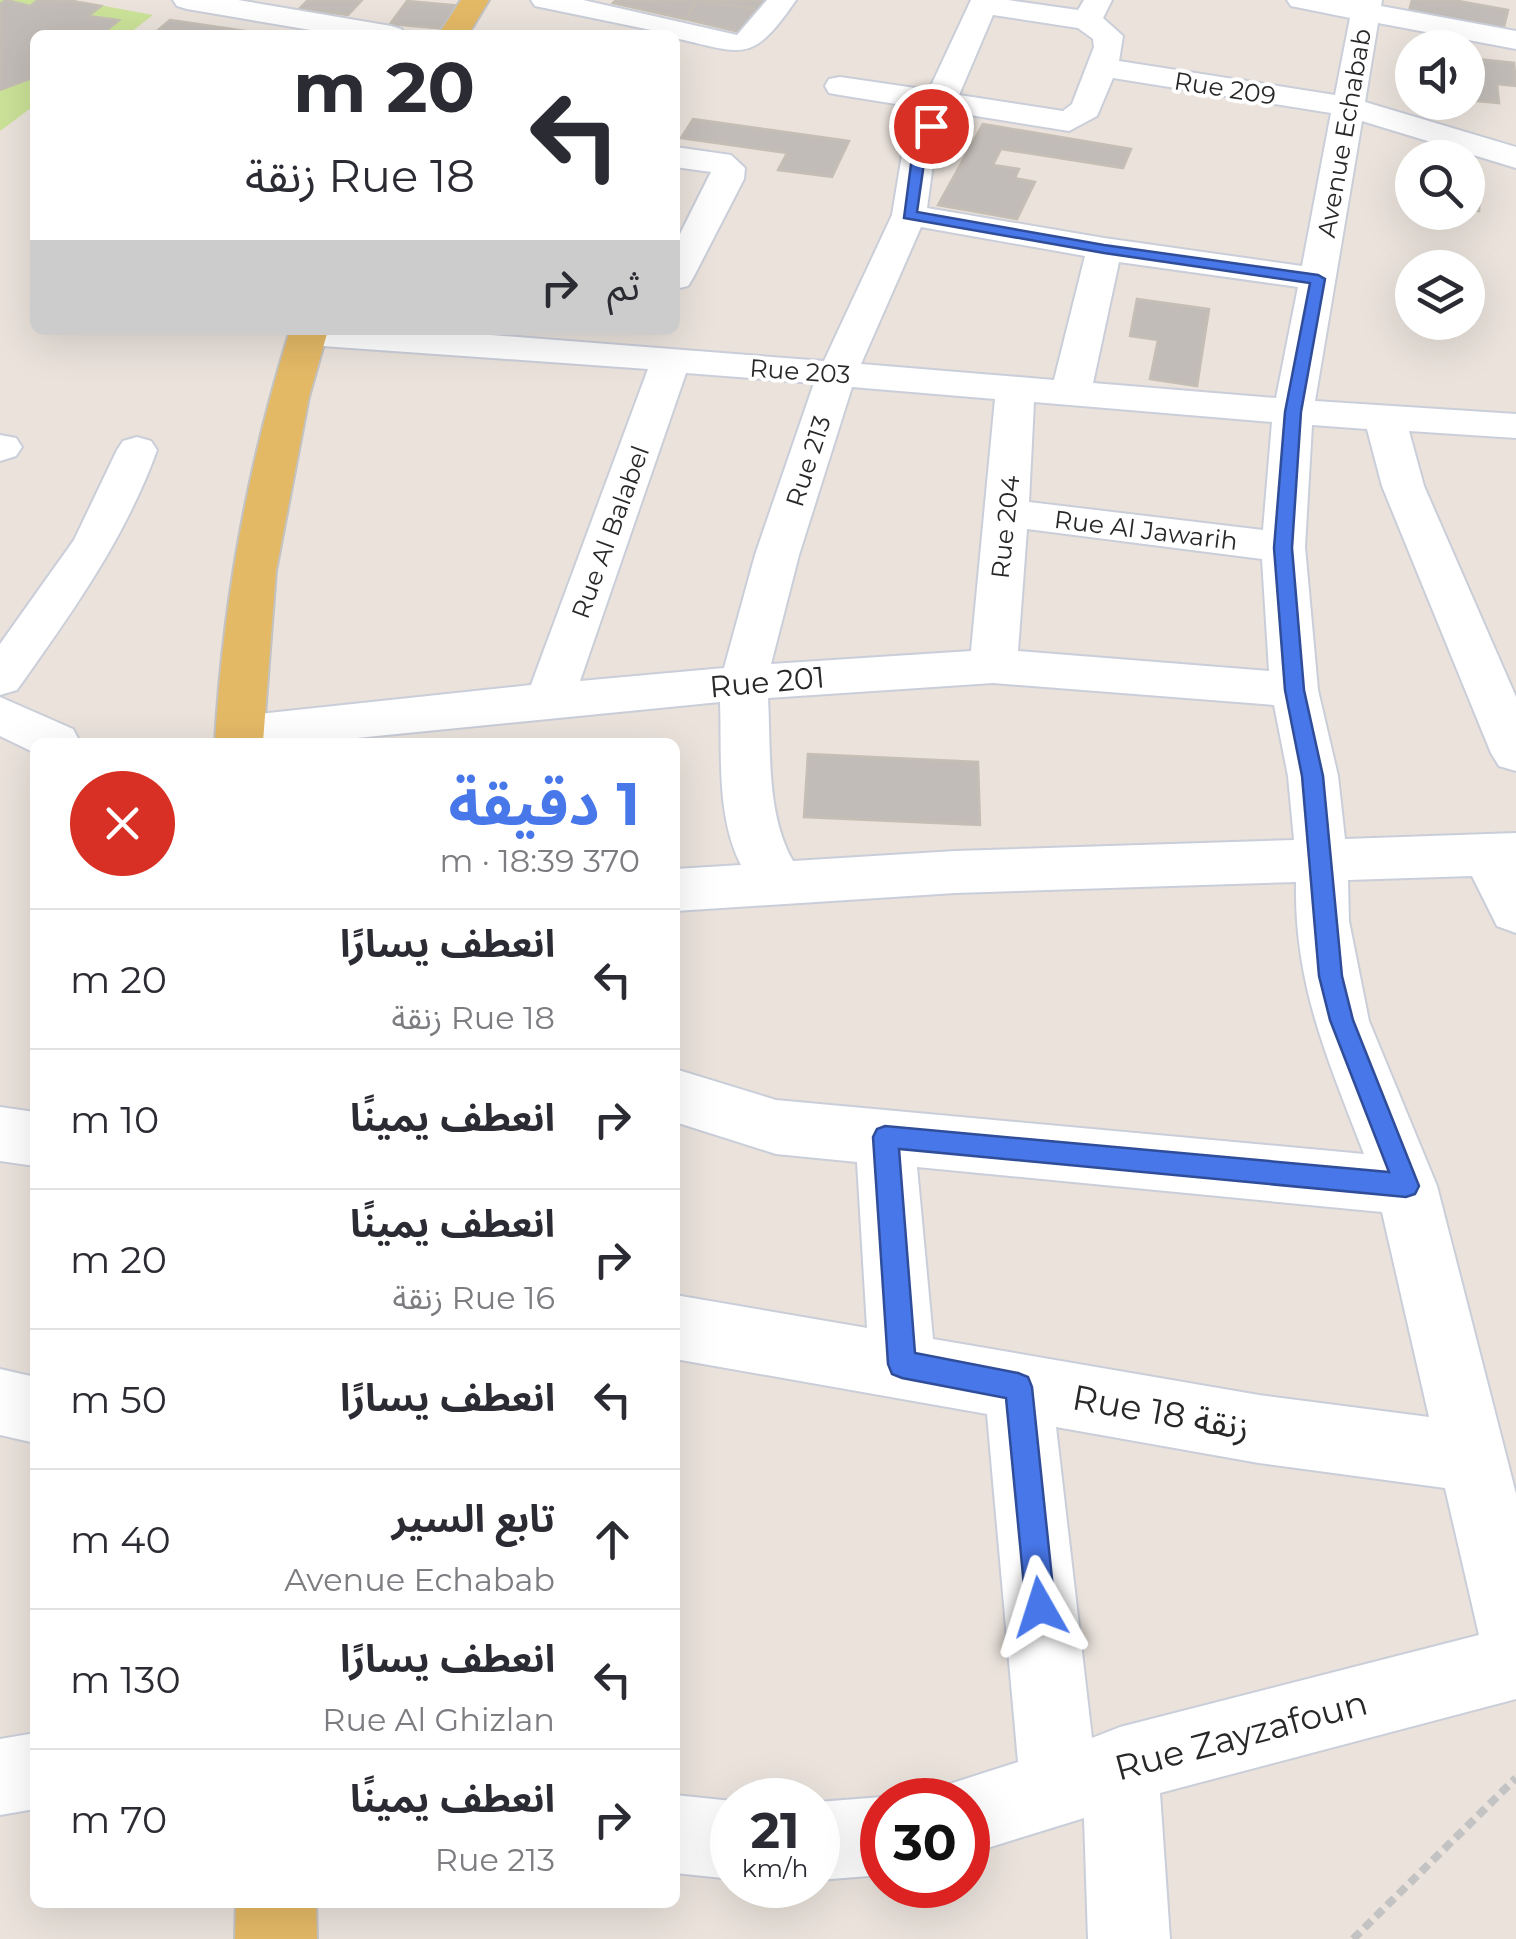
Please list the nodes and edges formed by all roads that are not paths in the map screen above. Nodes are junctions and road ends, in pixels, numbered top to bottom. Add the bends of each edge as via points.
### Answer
1 (188, 0) edge
2 (382, 0) edge
3 (475, 0) edge
4 (545, 0) edge
5 (782, 0) edge
6 (1300, 0) edge
7 (984, 3) edge
8 (609, 6) edge
9 (1367, 6) edge
10 (286, 8) edge
11 (1092, 10) edge
12 (359, 30) edge
13 (373, 30) edge
14 (456, 30) edge
15 (1516, 40) edge
16 (1101, 67) junction
17 (840, 86) dead end
18 (942, 104) junction
19 (1350, 108) junction
20 (680, 158) edge
21 (1516, 158) edge
22 (909, 215) junction
23 (1104, 249) junction
24 (680, 268) edge
25 (1318, 279) junction
26 (307, 335) edge
27 (401, 335) edge
28 (524, 339) edge
29 (650, 350) edge
30 (837, 374) junction
31 (1014, 388) junction
32 (1072, 392) junction
33 (1293, 412) junction
34 (1385, 418) junction
35 (1516, 426) edge
36 (137, 450) dead end
37 (1008, 513) junction
38 (1283, 548) junction
39 (992, 666) junction
40 (0, 678) edge
41 (743, 683) junction
42 (1294, 690) junction
43 (549, 701) junction
44 (0, 716) edge
45 (47, 738) edge
46 (240, 738) edge
47 (1516, 753) edge
48 (1502, 855) edge
49 (1322, 861) junction
50 (778, 881) junction
51 (680, 890) edge
52 (1516, 911) edge
53 (680, 1097) edge
54 (0, 1134) edge
55 (30, 1137) edge
56 (885, 1137) junction
57 (1406, 1186) junction
58 (680, 1328) edge
59 (902, 1364) junction
60 (1018, 1387) junction
61 (0, 1402) edge
62 (30, 1409) edge
63 (1472, 1456) junction
64 (1516, 1636) edge
65 (1516, 1662) edge
66 (30, 1772) edge
67 (0, 1777) edge
68 (1090, 1778) junction
69 (990, 1808) edge
70 (680, 1835) edge
71 (710, 1838) edge
72 (276, 1908) edge
73 (276, 1939) edge
74 (1129, 1939) edge

1 - 10 street
2 - 13 street
3 - 14 main road
4 - 8 street
5 - 8 street via 739,44
6 - 9 street
7 - 11 street
7 - 18 street, Rue 213
9 - 15 street
9 - 19 street, Avenue Echabab
10 - 12 street
11 - 16 street via 1108,36
16 - 18 street via 1086,109 1070,121
16 - 19 street, Rue 209
17 - 18 street
18 - 22 street, Rue 213 via 920,149
19 - 21 street, Rue 209
19 - 25 street, Avenue Echabab
20 - 24 street via 728,168
22 - 23 street
22 - 30 street, Rue 213
23 - 25 street
23 - 32 street
25 - 33 street, Avenue Echabab
26 - 46 main road via 254,572
27 - 28 street, Rue 203
28 - 29 street, Rue 203
29 - 30 street, Rue 203
29 - 43 street, Rue Al Balabel
30 - 31 street, Rue 203
30 - 41 street, Rue 213 via 776,555
31 - 32 street, Rue 203
31 - 37 street, Rue 204
32 - 33 street, Rue 203
33 - 34 street, Rue 203
33 - 38 street, Avenue Echabab
34 - 35 street, Rue 203
34 - 47 street via 1402,486
36 - 40 street via 125,486 75,576
37 - 38 street, Rue Al Jawarih
37 - 39 street, Rue 204
38 - 42 street, Avenue Echabab
39 - 41 street, Rue 201
39 - 42 street, Rue 201
41 - 43 street, Rue 201
41 - 50 street, Rue 213 via 749,806 759,849
42 - 49 street, Avenue Echabab
43 - 46 street, Rue 201
44 - 45 street
48 - 49 street
48 - 52 street
49 - 50 street
49 - 57 street, Avenue Echabab via 1322,921 1341,1020
50 - 51 street
53 - 56 street via 776,1127
54 - 55 street
56 - 57 street
56 - 59 street
57 - 63 street, Avenue Echabab
58 - 59 street, Rue 18 زنقة
59 - 60 street, Rue 18 زنقة
60 - 63 street, Rue 18 زنقة via 1259,1429
60 - 68 street
61 - 62 street
63 - 64 street, Avenue Echabab
65 - 68 street, Rue Zayzafoun
66 - 67 street
68 - 69 street, Rue Zayzafoun
68 - 74 street
70 - 71 street
72 - 73 main road

